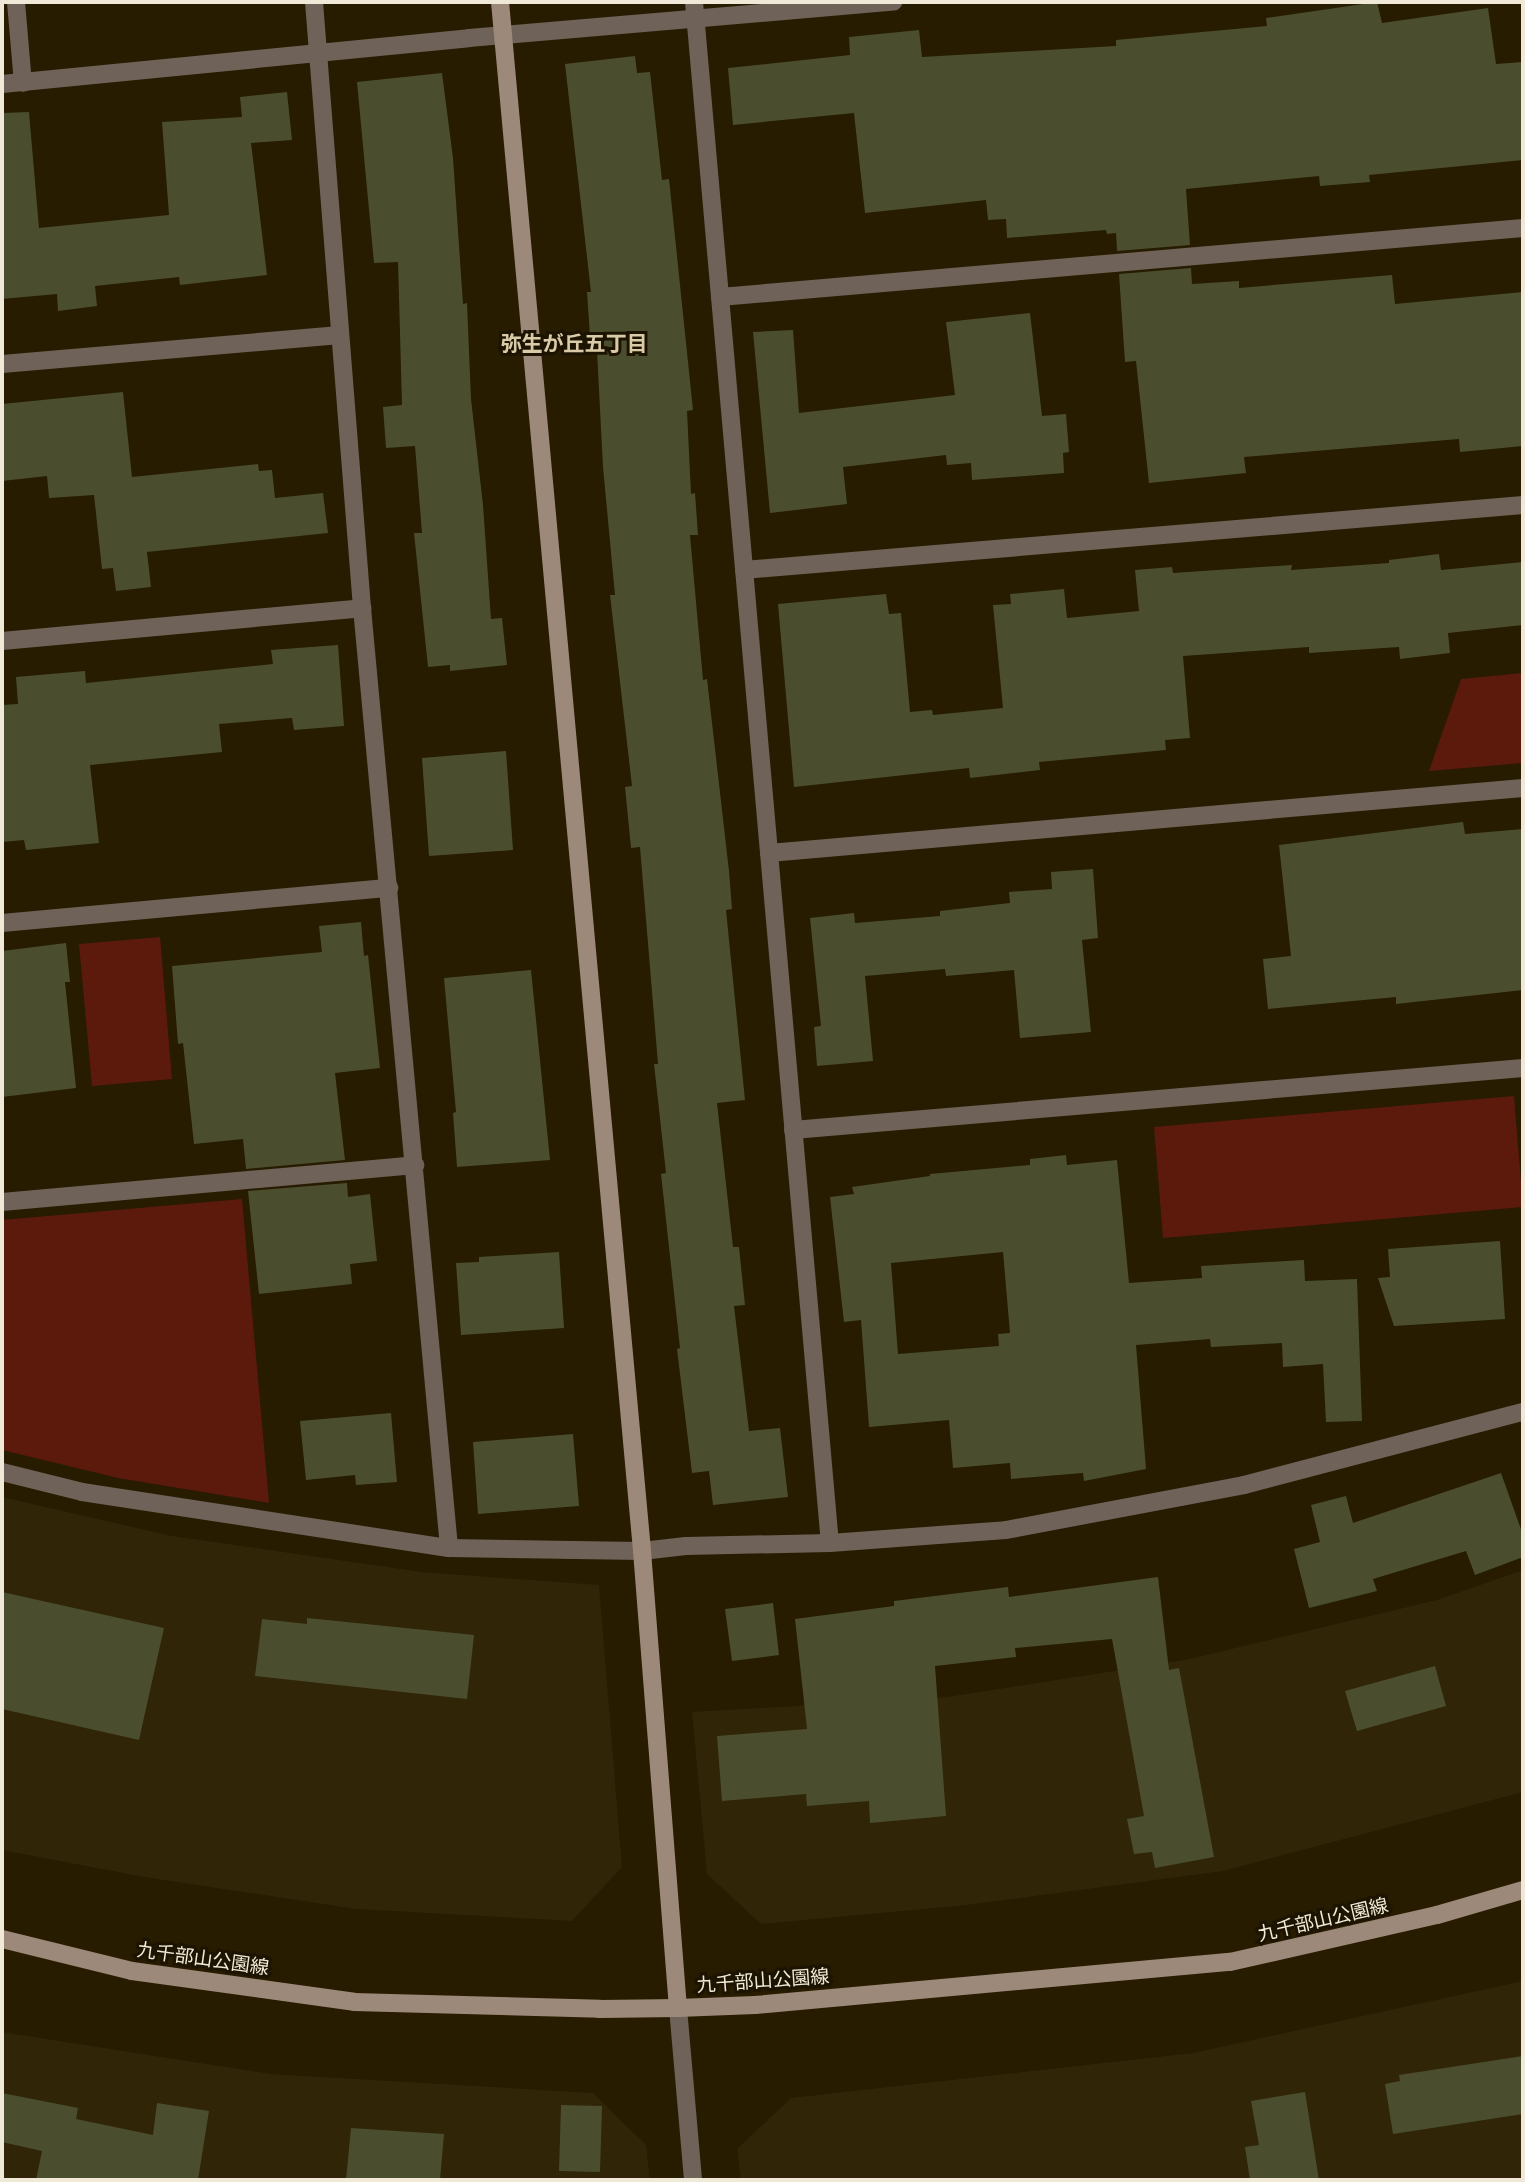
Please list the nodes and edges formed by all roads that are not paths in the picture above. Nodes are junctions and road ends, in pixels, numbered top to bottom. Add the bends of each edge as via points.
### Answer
1 (16, 2) edge
2 (314, 2) edge
3 (500, 2) edge
4 (893, 2) edge
5 (695, 10) edge
6 (503, 35) junction
7 (318, 53) junction
8 (23, 83) junction
9 (2, 84) edge
10 (1523, 228) edge
11 (720, 297) junction
12 (340, 335) junction
13 (2, 364) edge
14 (1523, 505) edge
15 (744, 570) junction
16 (362, 608) junction
17 (2, 641) edge
18 (1523, 788) edge
19 (769, 853) junction
20 (389, 888) junction
21 (2, 923) edge
22 (1523, 1068) edge
23 (793, 1130) junction
24 (415, 1165) junction
25 (2, 1202) edge
26 (1523, 1412) edge
27 (2, 1472) edge
28 (830, 1544) junction
29 (449, 1548) junction
30 (642, 1551) junction
31 (1523, 1890) edge
32 (2, 1939) edge
33 (678, 2008) junction
34 (693, 2180) edge

1 - 8 street
2 - 7 street
3 - 6 street
4 - 5 street
5 - 6 street
5 - 11 street
6 - 7 street
6 - 30 street
7 - 8 street
7 - 12 street
8 - 9 street
10 - 11 street
11 - 15 street
12 - 13 street
12 - 16 street
14 - 15 street
15 - 19 street
16 - 17 street
16 - 20 street
18 - 19 street
19 - 23 street
20 - 21 street
20 - 24 street
22 - 23 street
23 - 28 street
24 - 25 street
24 - 29 street
26 - 28 street via 1244,1485 1006,1530
27 - 29 street via 82,1492
28 - 30 street
29 - 30 street
30 - 33 street
31 - 33 street, 九千部山公園線 via 1437,1915 1230,1962
32 - 33 street, 九千部山公園線 via 132,1970 354,2002
33 - 34 street

